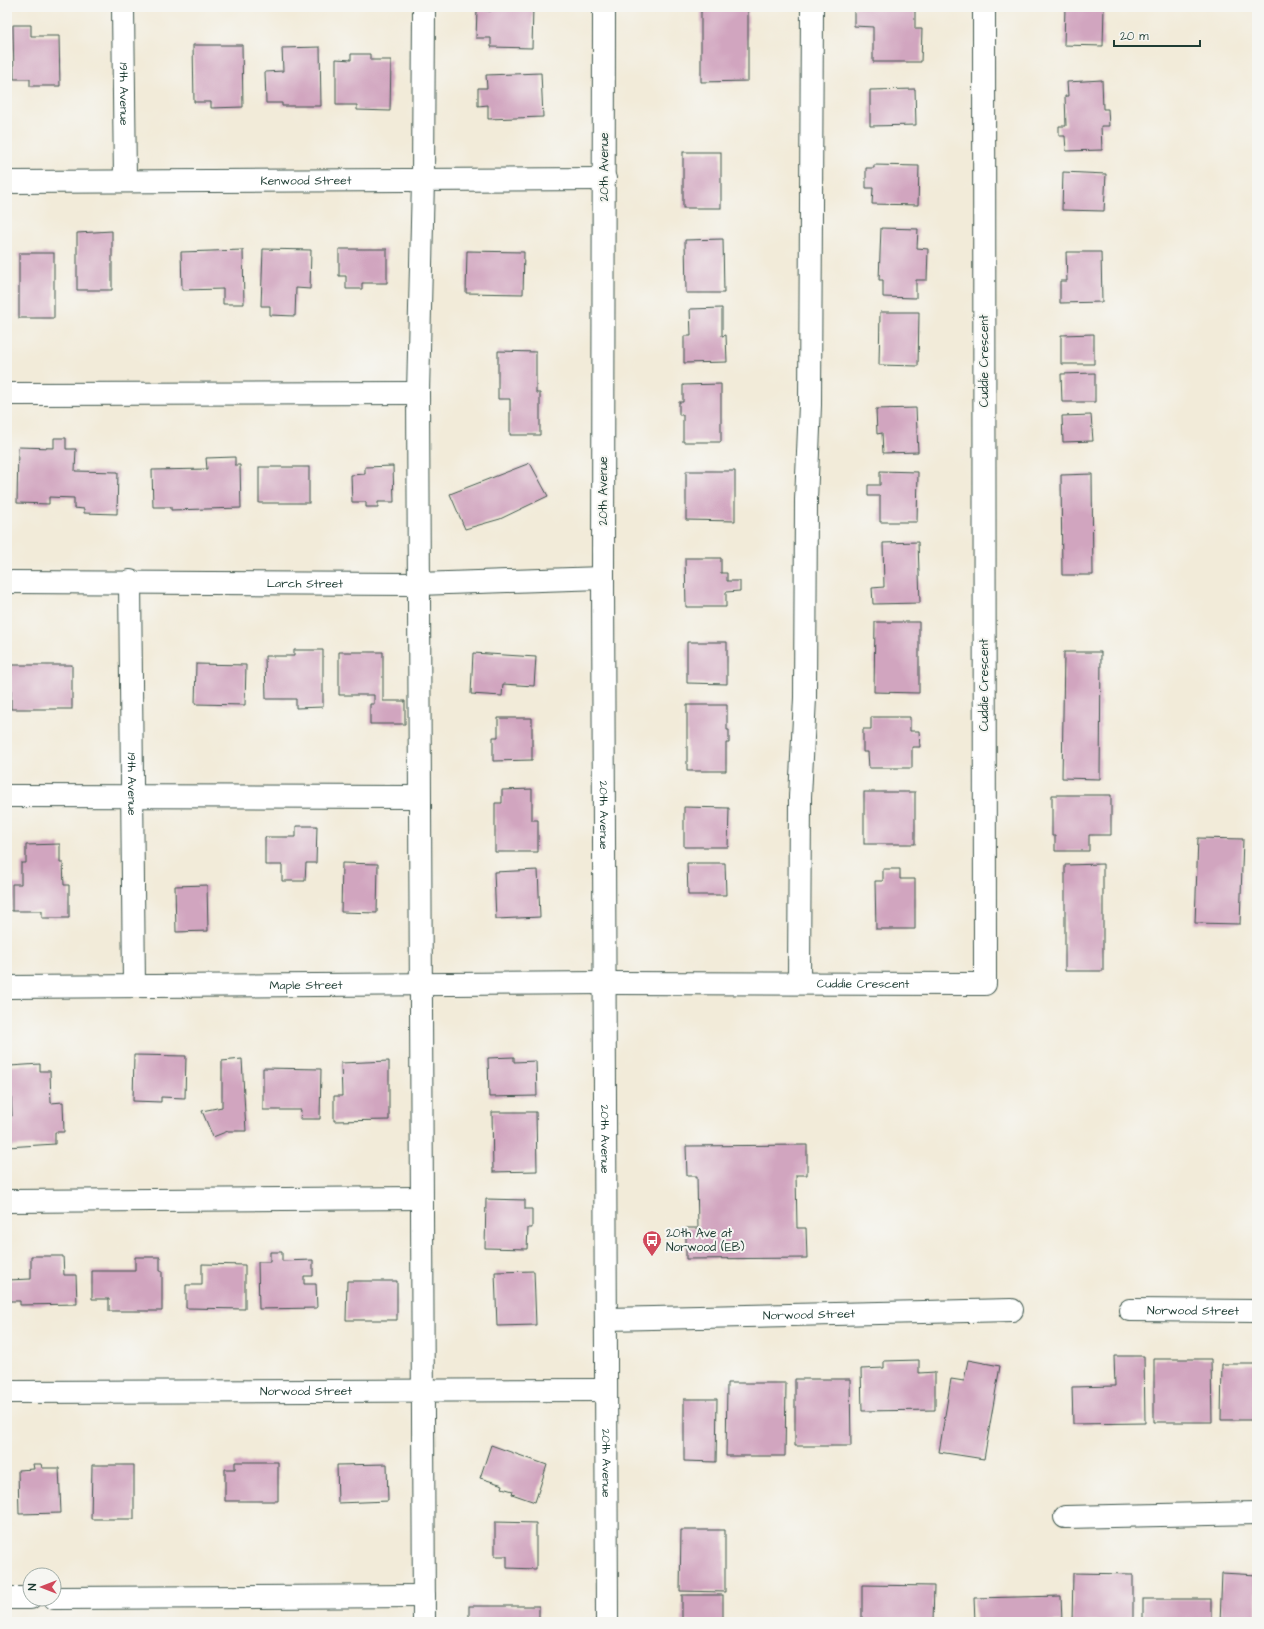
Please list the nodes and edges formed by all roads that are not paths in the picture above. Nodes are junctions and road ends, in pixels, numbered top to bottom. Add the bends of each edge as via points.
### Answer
1 (123, 7) edge
2 (424, 7) edge
3 (604, 7) edge
4 (812, 7) edge
5 (984, 7) edge
6 (423, 180) junction
7 (604, 180) junction
8 (125, 181) junction
9 (7, 182) edge
10 (7, 394) edge
11 (418, 394) junction
12 (603, 578) junction
13 (130, 581) junction
14 (7, 582) edge
15 (418, 584) junction
16 (132, 795) junction
17 (7, 796) edge
18 (419, 797) junction
19 (605, 983) junction
20 (420, 984) junction
21 (799, 984) junction
22 (134, 986) junction
23 (7, 987) edge
24 (421, 1198) junction
25 (7, 1201) edge
26 (1012, 1310) dead end
27 (1130, 1310) dead end
28 (1257, 1311) edge
29 (606, 1319) junction
30 (606, 1390) junction
31 (423, 1391) junction
32 (7, 1392) edge
33 (1257, 1513) edge
34 (1065, 1517) dead end
35 (424, 1596) junction
36 (7, 1598) edge
37 (22, 1598) edge
38 (62, 1598) edge
39 (424, 1622) edge
40 (607, 1622) edge

1 - 8 street, 19th Avenue
2 - 6 street
3 - 7 street, 20th Avenue
4 - 21 street via 810,405 806,500 805,698 800,797
5 - 21 street, Cuddie Crescent via 985,984
6 - 7 street, Kenwood Street
6 - 8 street, Kenwood Street
6 - 11 street
7 - 12 street, 20th Avenue
8 - 9 street, Kenwood Street
10 - 11 street
11 - 15 street
12 - 15 street, Larch Street
12 - 19 street, 20th Avenue
13 - 14 street, Larch Street
13 - 15 street, Larch Street
13 - 16 street, 19th Avenue
15 - 18 street
16 - 17 street
16 - 18 street
16 - 22 street, 19th Avenue
18 - 20 street
19 - 20 street, Maple Street
19 - 21 street, Cuddie Crescent
19 - 29 street, 20th Avenue
20 - 22 street, Maple Street
20 - 24 street
22 - 23 street, Maple Street
24 - 25 street
24 - 31 street
26 - 29 street, Norwood Street
27 - 28 street, Norwood Street
29 - 30 street, 20th Avenue
30 - 31 street, Norwood Street
30 - 40 street, 20th Avenue
31 - 32 street, Norwood Street
31 - 35 street
33 - 34 street
35 - 38 street
35 - 39 street
36 - 37 street

